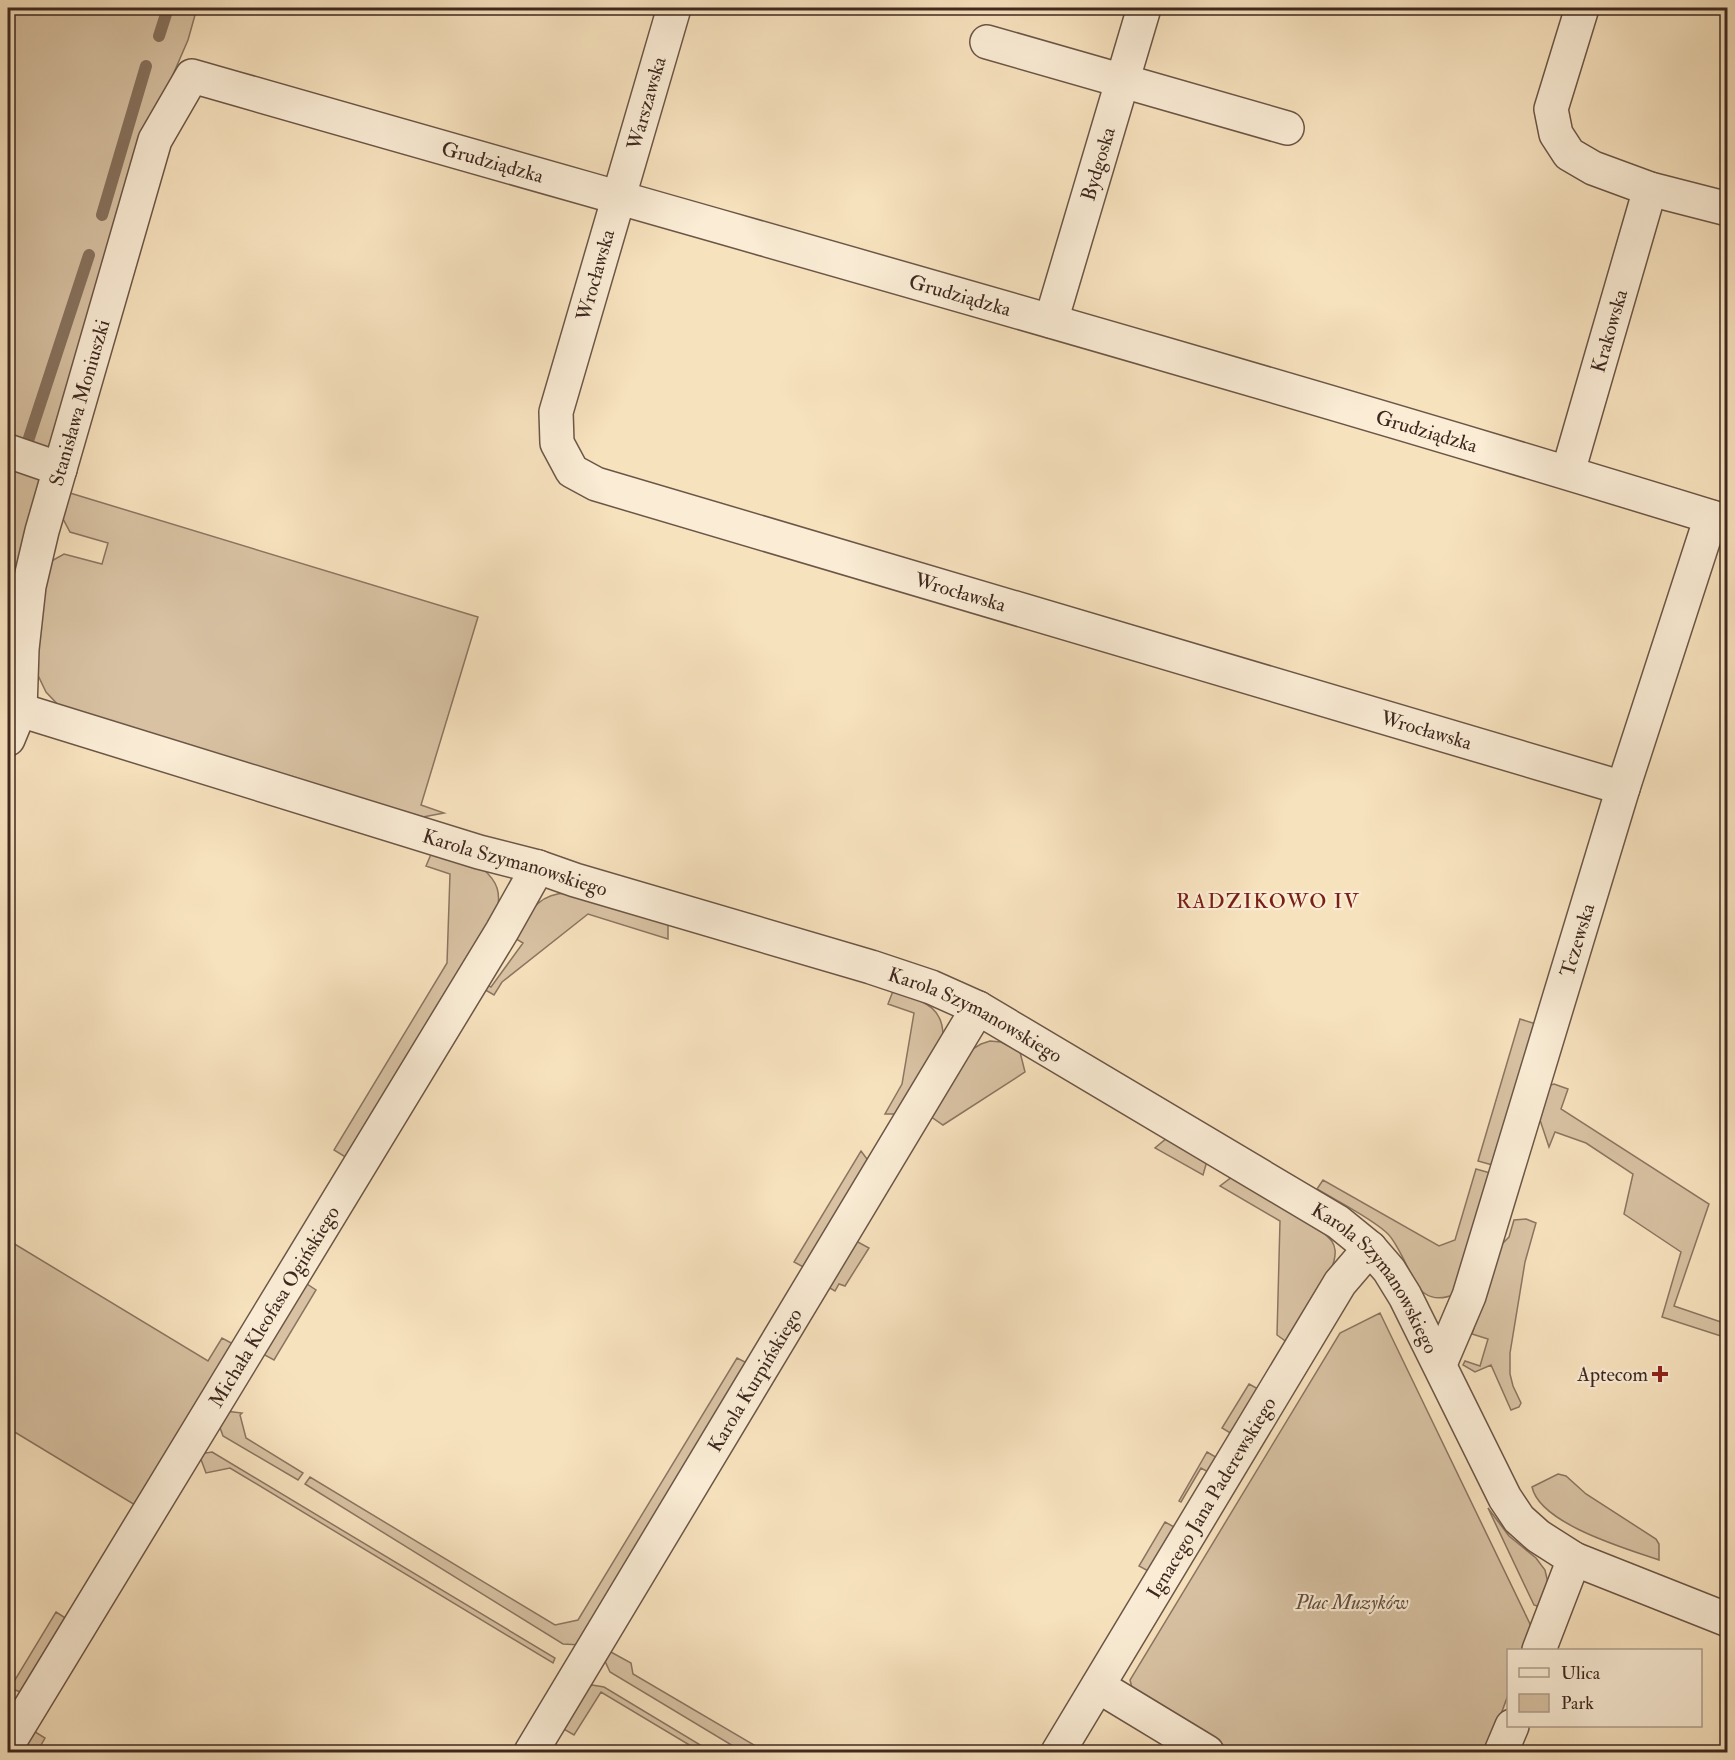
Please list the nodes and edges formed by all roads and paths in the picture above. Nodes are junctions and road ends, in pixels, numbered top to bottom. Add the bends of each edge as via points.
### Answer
1 (674, 8) edge
2 (1144, 8) edge
3 (1582, 8) edge
4 (987, 42) dead end
5 (192, 76) joint
6 (1123, 82) junction
7 (1287, 128) dead end
8 (1650, 189) junction
9 (618, 198) junction
10 (1728, 209) edge
11 (1052, 321) junction
12 (8, 452) edge
13 (60, 469) junction
14 (1568, 472) junction
15 (1719, 519) edge
16 (14, 724) edge
17 (1623, 788) junction
18 (537, 867) junction
19 (978, 1008) junction
20 (1371, 1248) junction
21 (1440, 1364) junction
22 (1574, 1559) junction
23 (1728, 1620) edge
24 (1539, 1649) edge
25 (1098, 1686) junction
26 (1511, 1727) edge
27 (8, 1744) edge
28 (531, 1752) edge
29 (1058, 1752) edge
30 (1206, 1752) edge
31 (1501, 1752) edge

1 - 9 street, Warszawska
2 - 6 street, Bydgoska
3 - 8 street via 1551,110 1556,134 1569,154 1593,168
4 - 6 street
5 - 9 street, Grudziądzka
5 - 13 street, Stanisława Moniuszki via 155,140
6 - 7 street
6 - 11 street, Bydgoska
8 - 10 street
8 - 14 street, Krakowska
9 - 11 street, Grudziądzka
9 - 17 street, Wrocławska via 556,412 557,443 572,471 596,484
11 - 14 street, Grudziądzka
12 - 13 street
13 - 16 street, Stanisława Moniuszki via 29,586
14 - 15 street, Grudziądzka
15 - 17 street, Tczewska
16 - 18 street, Karola Szymanowskiego
17 - 21 street, Tczewska via 1469,1296
18 - 19 street, Karola Szymanowskiego via 871,967
18 - 27 street, Michała Kleofasa Ogińskiego via 502,931
19 - 20 street, Karola Szymanowskiego via 1338,1222
19 - 28 street, Karola Kurpińskiego
20 - 21 street, Karola Szymanowskiego via 1405,1296
20 - 25 street, Ignacego Jana Paderewskiego via 1340,1283
21 - 22 street, Karola Szymanowskiego via 1519,1519
22 - 23 street, Karola Szymanowskiego
22 - 24 street
25 - 29 street, Ignacego Jana Paderewskiego
25 - 30 street
26 - 31 street

